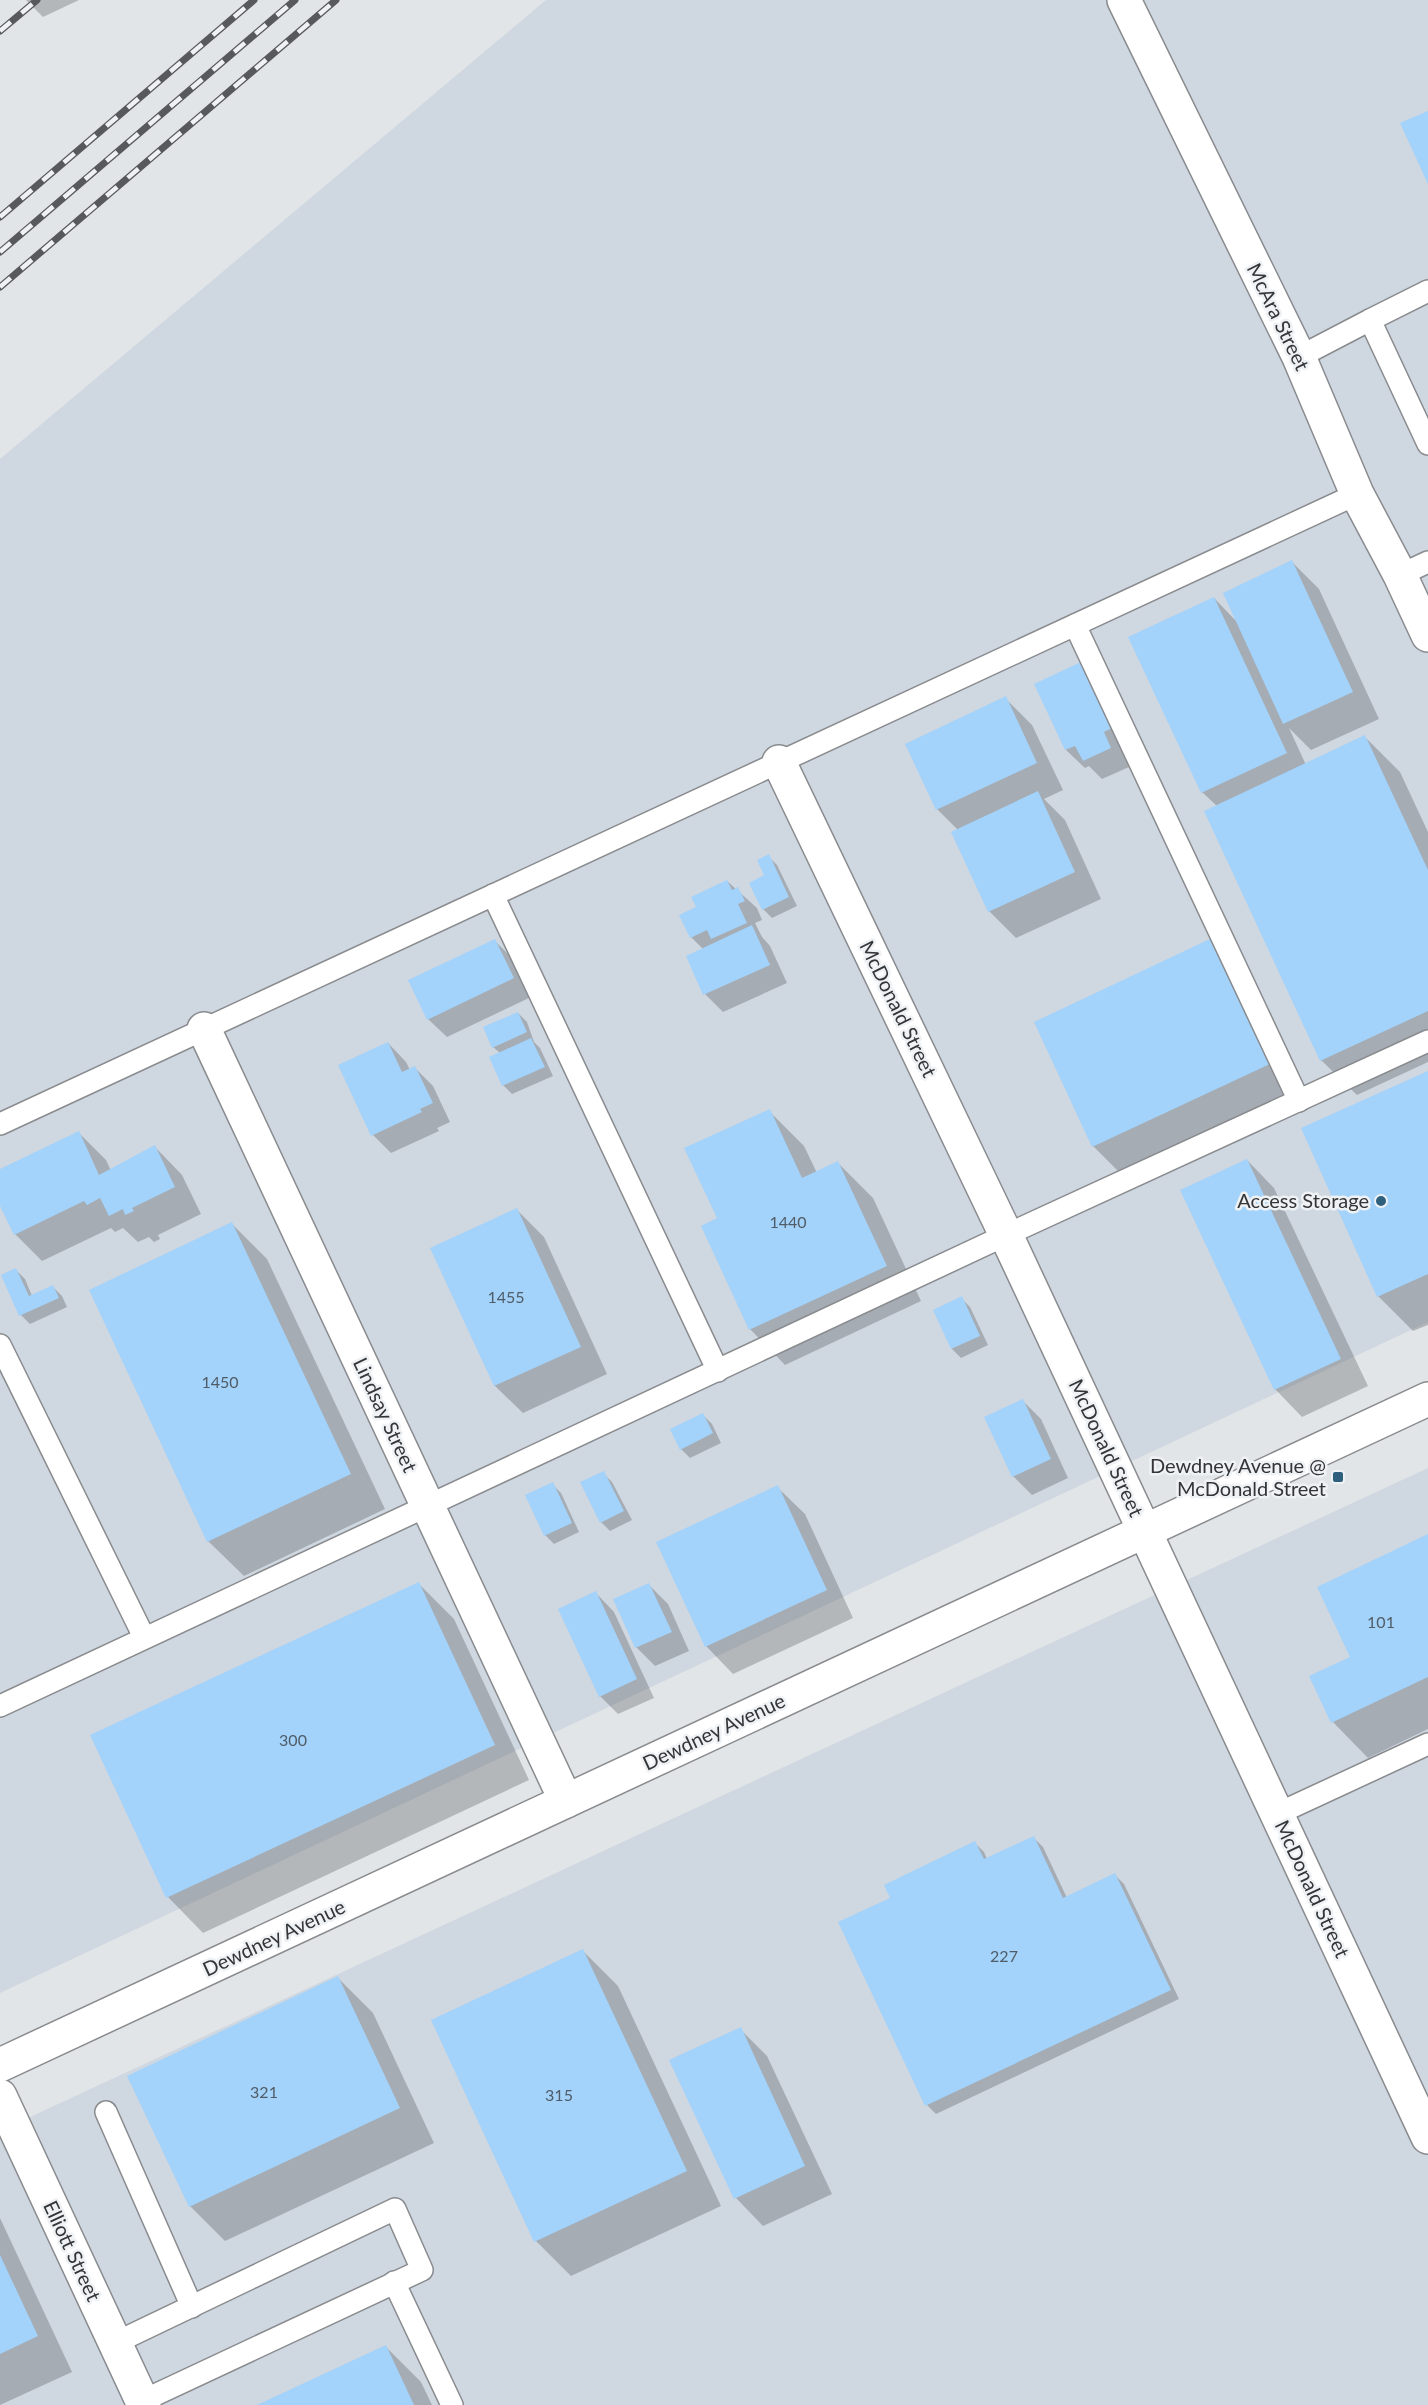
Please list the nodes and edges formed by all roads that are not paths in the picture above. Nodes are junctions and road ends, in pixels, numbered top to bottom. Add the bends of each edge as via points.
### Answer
1 (1124, 0) edge
2 (1428, 291) edge
3 (1370, 320) junction
4 (1299, 357) junction
5 (1428, 444) edge
6 (1357, 494) junction
7 (1414, 568) edge
8 (1075, 625) junction
9 (1428, 635) edge
10 (779, 762) junction
11 (493, 895) junction
12 (204, 1029) junction
13 (1428, 1041) edge
14 (1299, 1101) junction
15 (0, 1124) edge
16 (1006, 1235) junction
17 (0, 1345) edge
18 (718, 1371) junction
19 (1428, 1399) edge
20 (428, 1507) junction
21 (1144, 1531) junction
22 (144, 1637) junction
23 (0, 1706) edge
24 (1428, 1744) edge
25 (566, 1801) junction
26 (1277, 1814) junction
27 (0, 2065) edge
28 (0, 2096) edge
29 (106, 2112) dead end
30 (1428, 2137) edge
31 (394, 2282) junction
32 (192, 2307) junction
33 (115, 2343) junction
34 (142, 2403) edge
35 (452, 2405) edge

1 - 4 street, McAra Street
2 - 3 lane
3 - 4 lane
3 - 5 lane
4 - 6 street, McAra Street
6 - 7 street, McAra Street
6 - 8 lane
7 - 9 street, McAra Street
8 - 10 lane
8 - 14 lane
10 - 11 lane
10 - 16 street, McDonald Street
11 - 12 lane
11 - 18 lane
12 - 15 lane
12 - 20 street, Lindsay Street
13 - 14 lane
14 - 16 lane
16 - 18 lane
16 - 21 street, McDonald Street
17 - 22 lane
18 - 20 lane
19 - 21 street, Dewdney Avenue
20 - 22 lane
20 - 25 street, Lindsay Street
21 - 25 street, Dewdney Avenue
21 - 26 street, McDonald Street
22 - 23 lane
24 - 26 lane
25 - 27 street, Dewdney Avenue
26 - 30 street, McDonald Street
28 - 33 street, Elliott Street
29 - 32 lane
31 - 32 lane via 422,2270 395,2209
31 - 34 lane
31 - 35 lane
32 - 33 lane
33 - 34 street, Elliott Street

